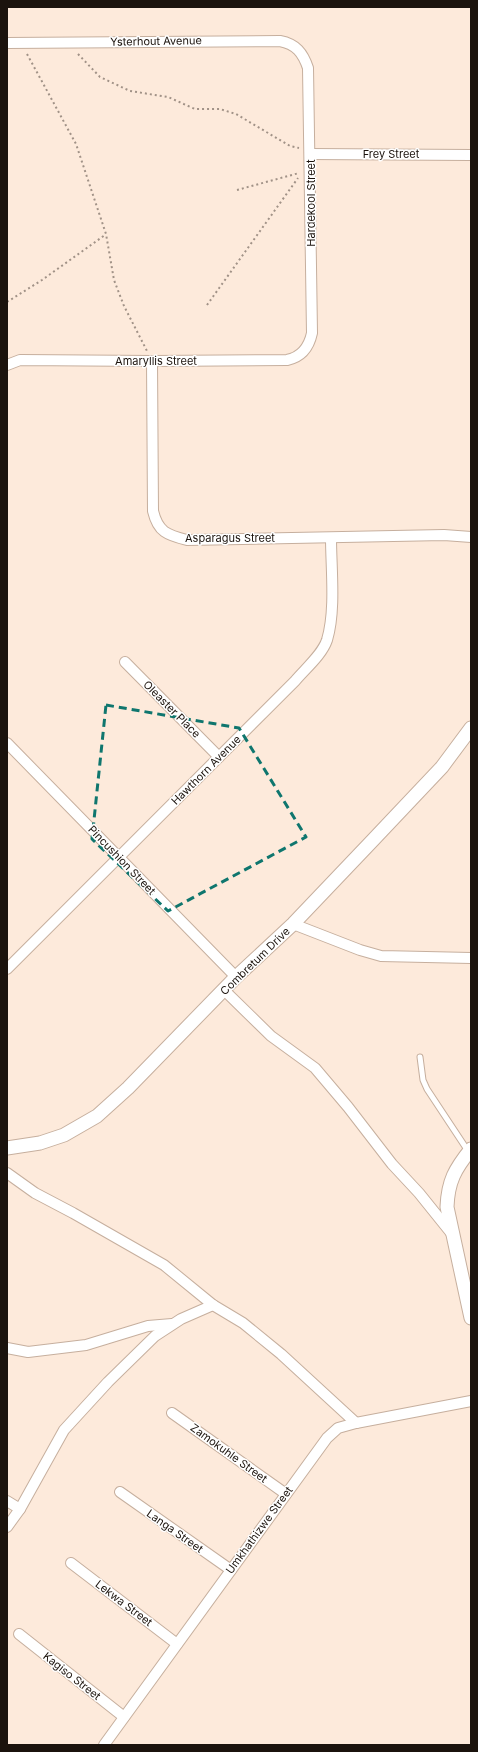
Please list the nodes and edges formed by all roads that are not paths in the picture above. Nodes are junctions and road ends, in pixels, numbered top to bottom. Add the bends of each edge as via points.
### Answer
1 (7, 43) edge
2 (302, 52) joint
3 (310, 154) junction
4 (471, 155) edge
5 (303, 353) joint
6 (152, 361) junction
7 (8, 365) edge
8 (471, 537) edge
9 (331, 538) junction
10 (126, 662) dead end
11 (471, 728) edge
12 (7, 743) edge
13 (219, 757) junction
14 (119, 857) junction
15 (292, 924) junction
16 (471, 958) edge
17 (7, 969) edge
18 (236, 978) junction
19 (224, 990) junction
20 (420, 1057) dead end
21 (7, 1148) edge
22 (470, 1151) edge
23 (7, 1173) edge
24 (452, 1234) junction
25 (213, 1305) junction
26 (471, 1318) edge
27 (174, 1324) junction
28 (7, 1348) edge
29 (471, 1401) edge
30 (172, 1413) dead end
31 (356, 1423) junction
32 (120, 1492) dead end
33 (286, 1494) junction
34 (7, 1501) edge
35 (20, 1509) junction
36 (7, 1527) edge
37 (72, 1563) dead end
38 (231, 1570) junction
39 (19, 1634) dead end
40 (177, 1644) junction
41 (124, 1717) junction
42 (104, 1745) edge

1 - 2 street, Ysterhout Avenue via 280,41
2 - 3 street, Hardekool Street via 308,68
3 - 4 street, Frey Street
3 - 5 street, Hardekool Street via 312,333
5 - 6 street, Amaryllis Street via 287,360
6 - 7 street, Amaryllis Street via 20,360
6 - 9 street, Asparagus Street via 153,511 159,528 174,537 186,540
8 - 9 street, Asparagus Street
9 - 13 street, Hawthorn Avenue via 332,594 327,640 321,651 295,681
10 - 13 street, Oleaster Place
11 - 15 street, Combretum Drive via 442,767
12 - 14 street, Pincushion Street
13 - 14 street, Hawthorn Avenue
14 - 17 street, Hawthorn Avenue
14 - 18 street, Pincushion Street
15 - 16 street via 380,956
15 - 18 street, Combretum Drive
18 - 19 street, Combretum Drive
19 - 21 street, Combretum Drive via 97,1116 64,1135 40,1143
19 - 24 street via 271,1036 315,1068
20 - 22 lane via 427,1089
22 - 24 street via 451,1178 447,1207
23 - 25 street via 35,1193 164,1265
24 - 26 street
25 - 27 street
25 - 31 street via 243,1324 281,1354
27 - 28 street via 148,1326 86,1345 28,1352
27 - 35 street via 150,1341 64,1430
29 - 31 street, Umkhathizwe Street
30 - 33 street, Zamokuhle Street
31 - 33 street, Umkhathizwe Street via 338,1428 327,1438
32 - 38 street, Langa Street
33 - 38 street, Umkhathizwe Street
34 - 35 street
35 - 36 street
37 - 40 street, Lekwa Street
38 - 40 street, Umkhathizwe Street
39 - 41 street, Kagiso Street
40 - 41 street, Umkhathizwe Street
41 - 42 street, Umkhathizwe Street

